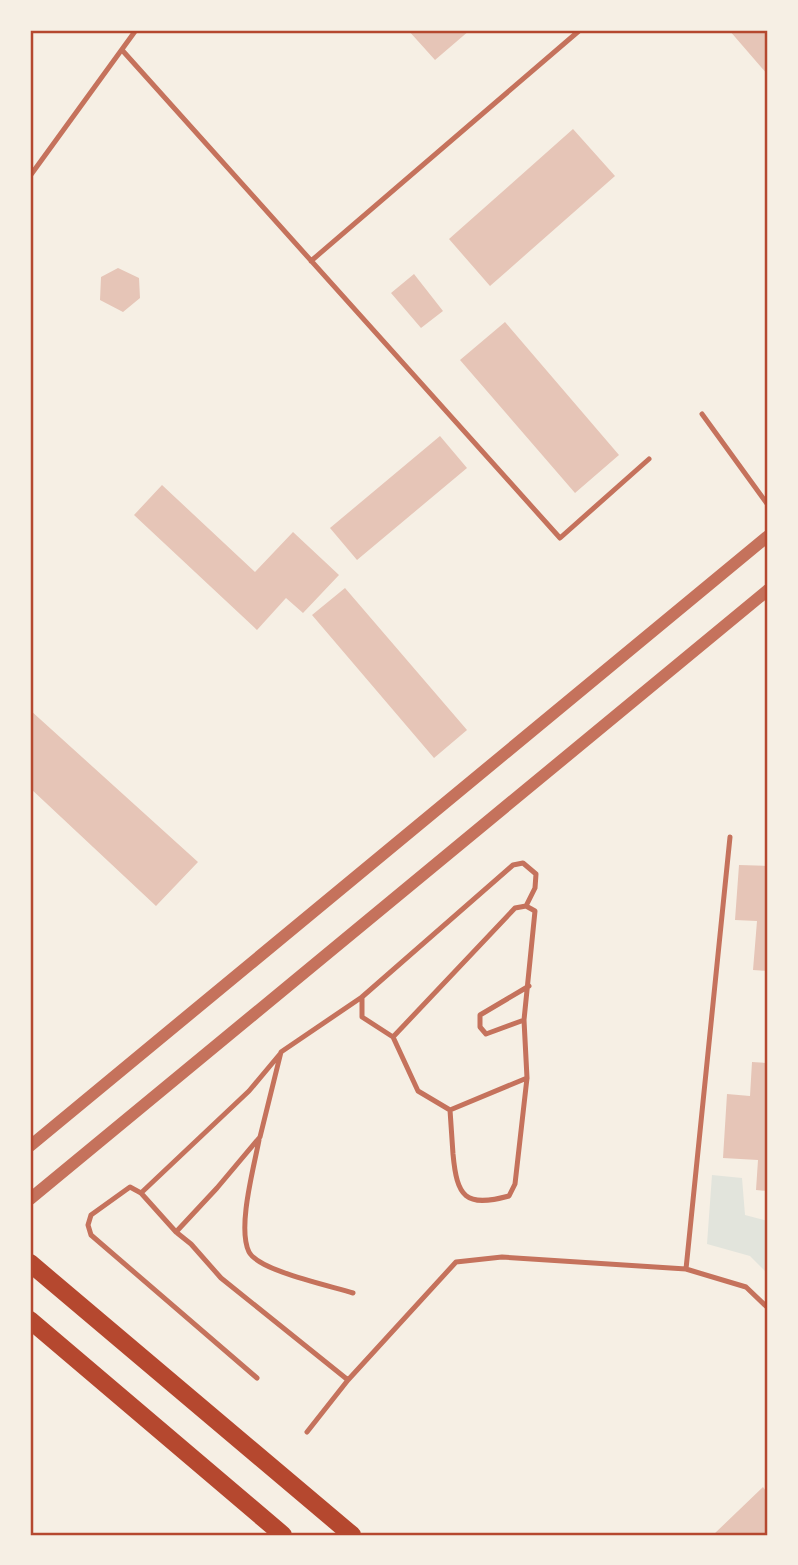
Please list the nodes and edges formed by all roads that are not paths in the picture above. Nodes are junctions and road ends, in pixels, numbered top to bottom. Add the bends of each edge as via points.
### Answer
1 (136, 30) edge
2 (580, 30) edge
3 (122, 50) junction
4 (30, 176) edge
5 (312, 261) junction
6 (702, 414) dead end
7 (649, 459) dead end
8 (768, 505) edge
9 (768, 536) edge
10 (768, 590) edge
11 (730, 837) dead end
12 (526, 906) junction
13 (529, 986) junction
14 (362, 997) junction
15 (524, 1020) junction
16 (393, 1037) junction
17 (281, 1052) junction
18 (527, 1078) junction
19 (450, 1110) junction
20 (260, 1137) junction
21 (30, 1146) edge
22 (141, 1193) junction
23 (30, 1199) edge
24 (176, 1231) junction
25 (30, 1263) edge
26 (686, 1269) junction
27 (353, 1293) dead end
28 (768, 1308) edge
29 (30, 1320) edge
30 (257, 1378) dead end
31 (348, 1380) junction
32 (307, 1432) dead end
33 (284, 1535) edge
34 (352, 1535) edge

1 - 3 lane
2 - 5 lane
3 - 4 lane
3 - 5 lane
5 - 7 lane via 559,538
6 - 8 lane
9 - 21 street
10 - 23 street
11 - 26 lane
12 - 13 lane via 535,911
12 - 14 lane via 536,874 523,863 513,864
12 - 16 lane via 515,908
13 - 15 lane
13 - 15 lane via 480,1015 480,1027 486,1034
14 - 16 lane via 362,1017
14 - 17 lane
15 - 18 lane
16 - 19 lane via 418,1091
17 - 20 lane
17 - 22 lane via 249,1091
18 - 19 lane
18 - 19 lane via 515,1184 509,1196 472,1200 458,1188
20 - 24 lane
20 - 27 lane via 244,1224 249,1252 266,1267
22 - 24 lane
22 - 30 lane via 130,1187 91,1215 91,1236
24 - 31 lane via 221,1278
25 - 34 main road
26 - 28 lane via 746,1287
26 - 31 lane via 502,1257 456,1262
29 - 33 main road
31 - 32 lane

